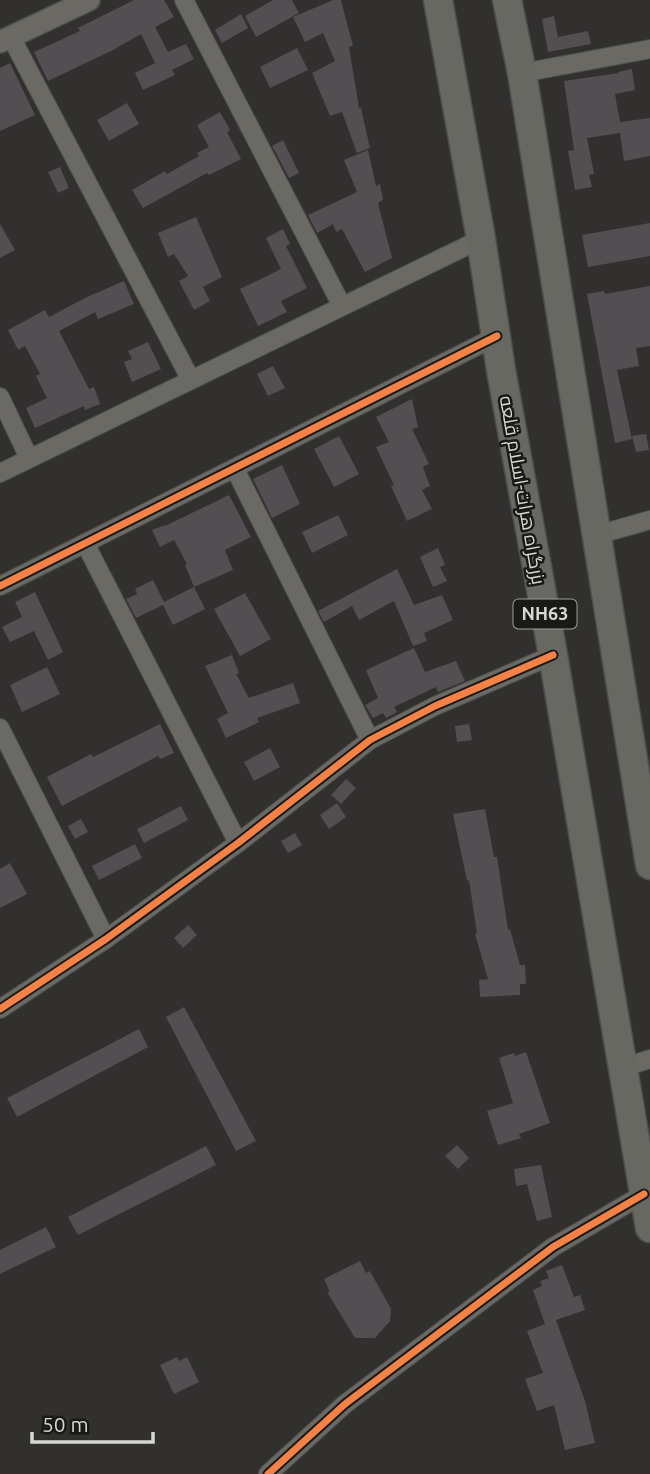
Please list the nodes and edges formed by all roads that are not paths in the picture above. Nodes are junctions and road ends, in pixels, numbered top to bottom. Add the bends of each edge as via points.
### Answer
1 (89, 0) edge
2 (184, 0) edge
3 (438, 0) edge
4 (507, 0) edge
5 (60, 6) edge
6 (5, 39) edge
7 (650, 49) edge
8 (522, 73) junction
9 (481, 239) junction
10 (342, 306) junction
11 (497, 336) junction
12 (191, 380) junction
13 (0, 397) edge
14 (30, 458) junction
15 (234, 469) junction
16 (0, 473) edge
17 (650, 520) edge
18 (597, 535) junction
19 (85, 543) junction
20 (0, 586) edge
21 (553, 655) junction
22 (0, 728) edge
23 (370, 740) junction
24 (641, 745) edge
25 (647, 828) edge
26 (238, 843) junction
27 (650, 865) edge
28 (106, 939) junction
29 (0, 1009) edge
30 (650, 1059) edge
31 (621, 1068) junction
32 (644, 1194) junction
33 (650, 1228) edge
34 (268, 1474) edge

1 - 5 street
2 - 10 street
3 - 9 highway, بزرگراه هرات-اسلام قلعه / NH63
4 - 8 highway
5 - 6 street
6 - 12 street
7 - 8 street
8 - 18 highway
9 - 10 street
9 - 11 highway, بزرگراه هرات-اسلام قلعه / NH63
10 - 12 street
11 - 15 street
11 - 21 highway, بزرگراه هرات-اسلام قلعه / NH63
12 - 14 street
13 - 14 street
14 - 16 street
15 - 19 street
15 - 23 street
17 - 18 street
18 - 24 highway
19 - 20 street
19 - 26 street
21 - 23 street
21 - 31 highway, بزرگراه هرات-اسلام قلعه / NH63
22 - 28 street
23 - 26 street
24 - 25 highway
25 - 27 highway
26 - 28 street
28 - 29 street
30 - 31 street
31 - 32 highway, بزرگراه هرات-اسلام قلعه / NH63
32 - 33 highway, بزرگراه هرات-اسلام قلعه / NH63
32 - 34 street via 553,1247 345,1404

